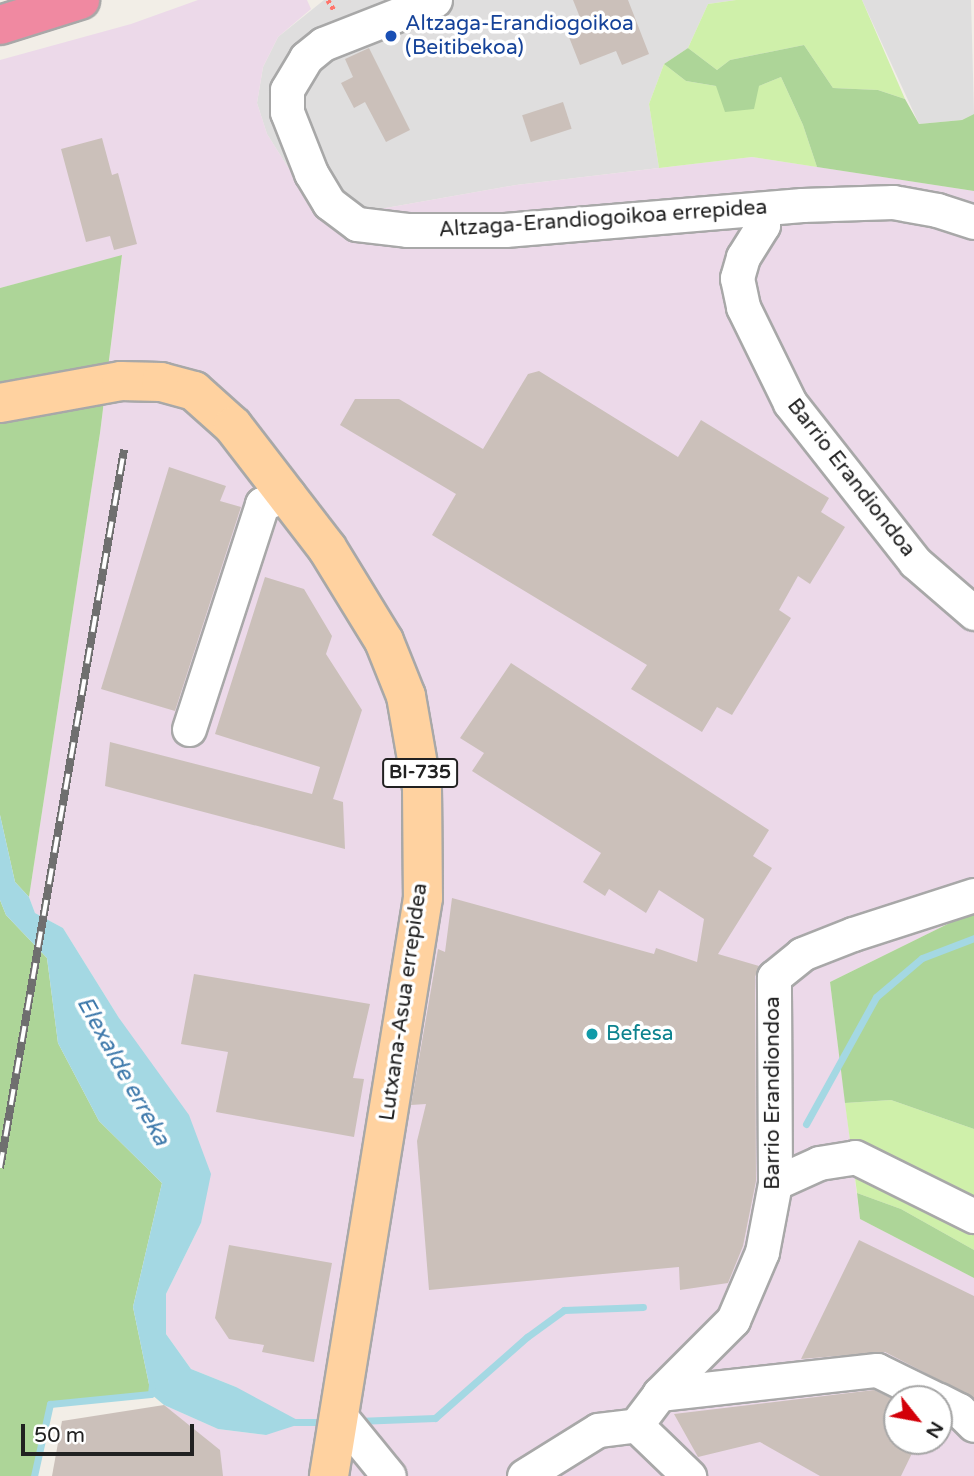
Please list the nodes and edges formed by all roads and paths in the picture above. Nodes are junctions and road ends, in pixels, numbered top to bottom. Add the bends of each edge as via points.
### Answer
1 (80, 0) edge
2 (435, 0) edge
3 (0, 25) edge
4 (763, 209) junction
5 (974, 222) edge
6 (0, 403) edge
7 (288, 494) junction
8 (974, 614) edge
9 (189, 729) dead end
10 (974, 895) edge
11 (775, 1183) junction
12 (974, 1216) edge
13 (908, 1385) edge
14 (659, 1394) junction
15 (953, 1407) edge
16 (340, 1416) junction
17 (636, 1425) junction
18 (974, 1425) edge
19 (330, 1476) edge
20 (389, 1476) edge
21 (524, 1476) edge
22 (689, 1476) edge

1 - 3 highway
2 - 4 street, Altzaga-Erandiogoikoa errepidea via 323,44 306,58 287,90 287,112 311,173 329,203 357,224 407,230 505,230
4 - 5 street, Altzaga-Erandiogoikoa errepidea via 893,202
4 - 8 street, Barrio Erandiondoa via 763,225 743,257 737,278 743,307 790,403 915,562
6 - 7 main road, Lutxana-Asua errepidea / BI-735 via 121,381 161,382 194,391 233,426
7 - 9 street via 262,504
7 - 16 main road, Lutxana-Asua errepidea / BI-735 via 384,640 406,696 422,788 423,898
10 - 11 street, Barrio Erandiondoa via 802,954 774,977
11 - 12 street via 819,1163 855,1157
11 - 14 street, Barrio Erandiondoa via 762,1252 733,1320
13 - 14 street via 877,1370
14 - 17 street, Barrio Erandiondoa
15 - 18 street
16 - 19 main road, BI-735
16 - 20 street
17 - 21 street via 598,1430
17 - 22 street

